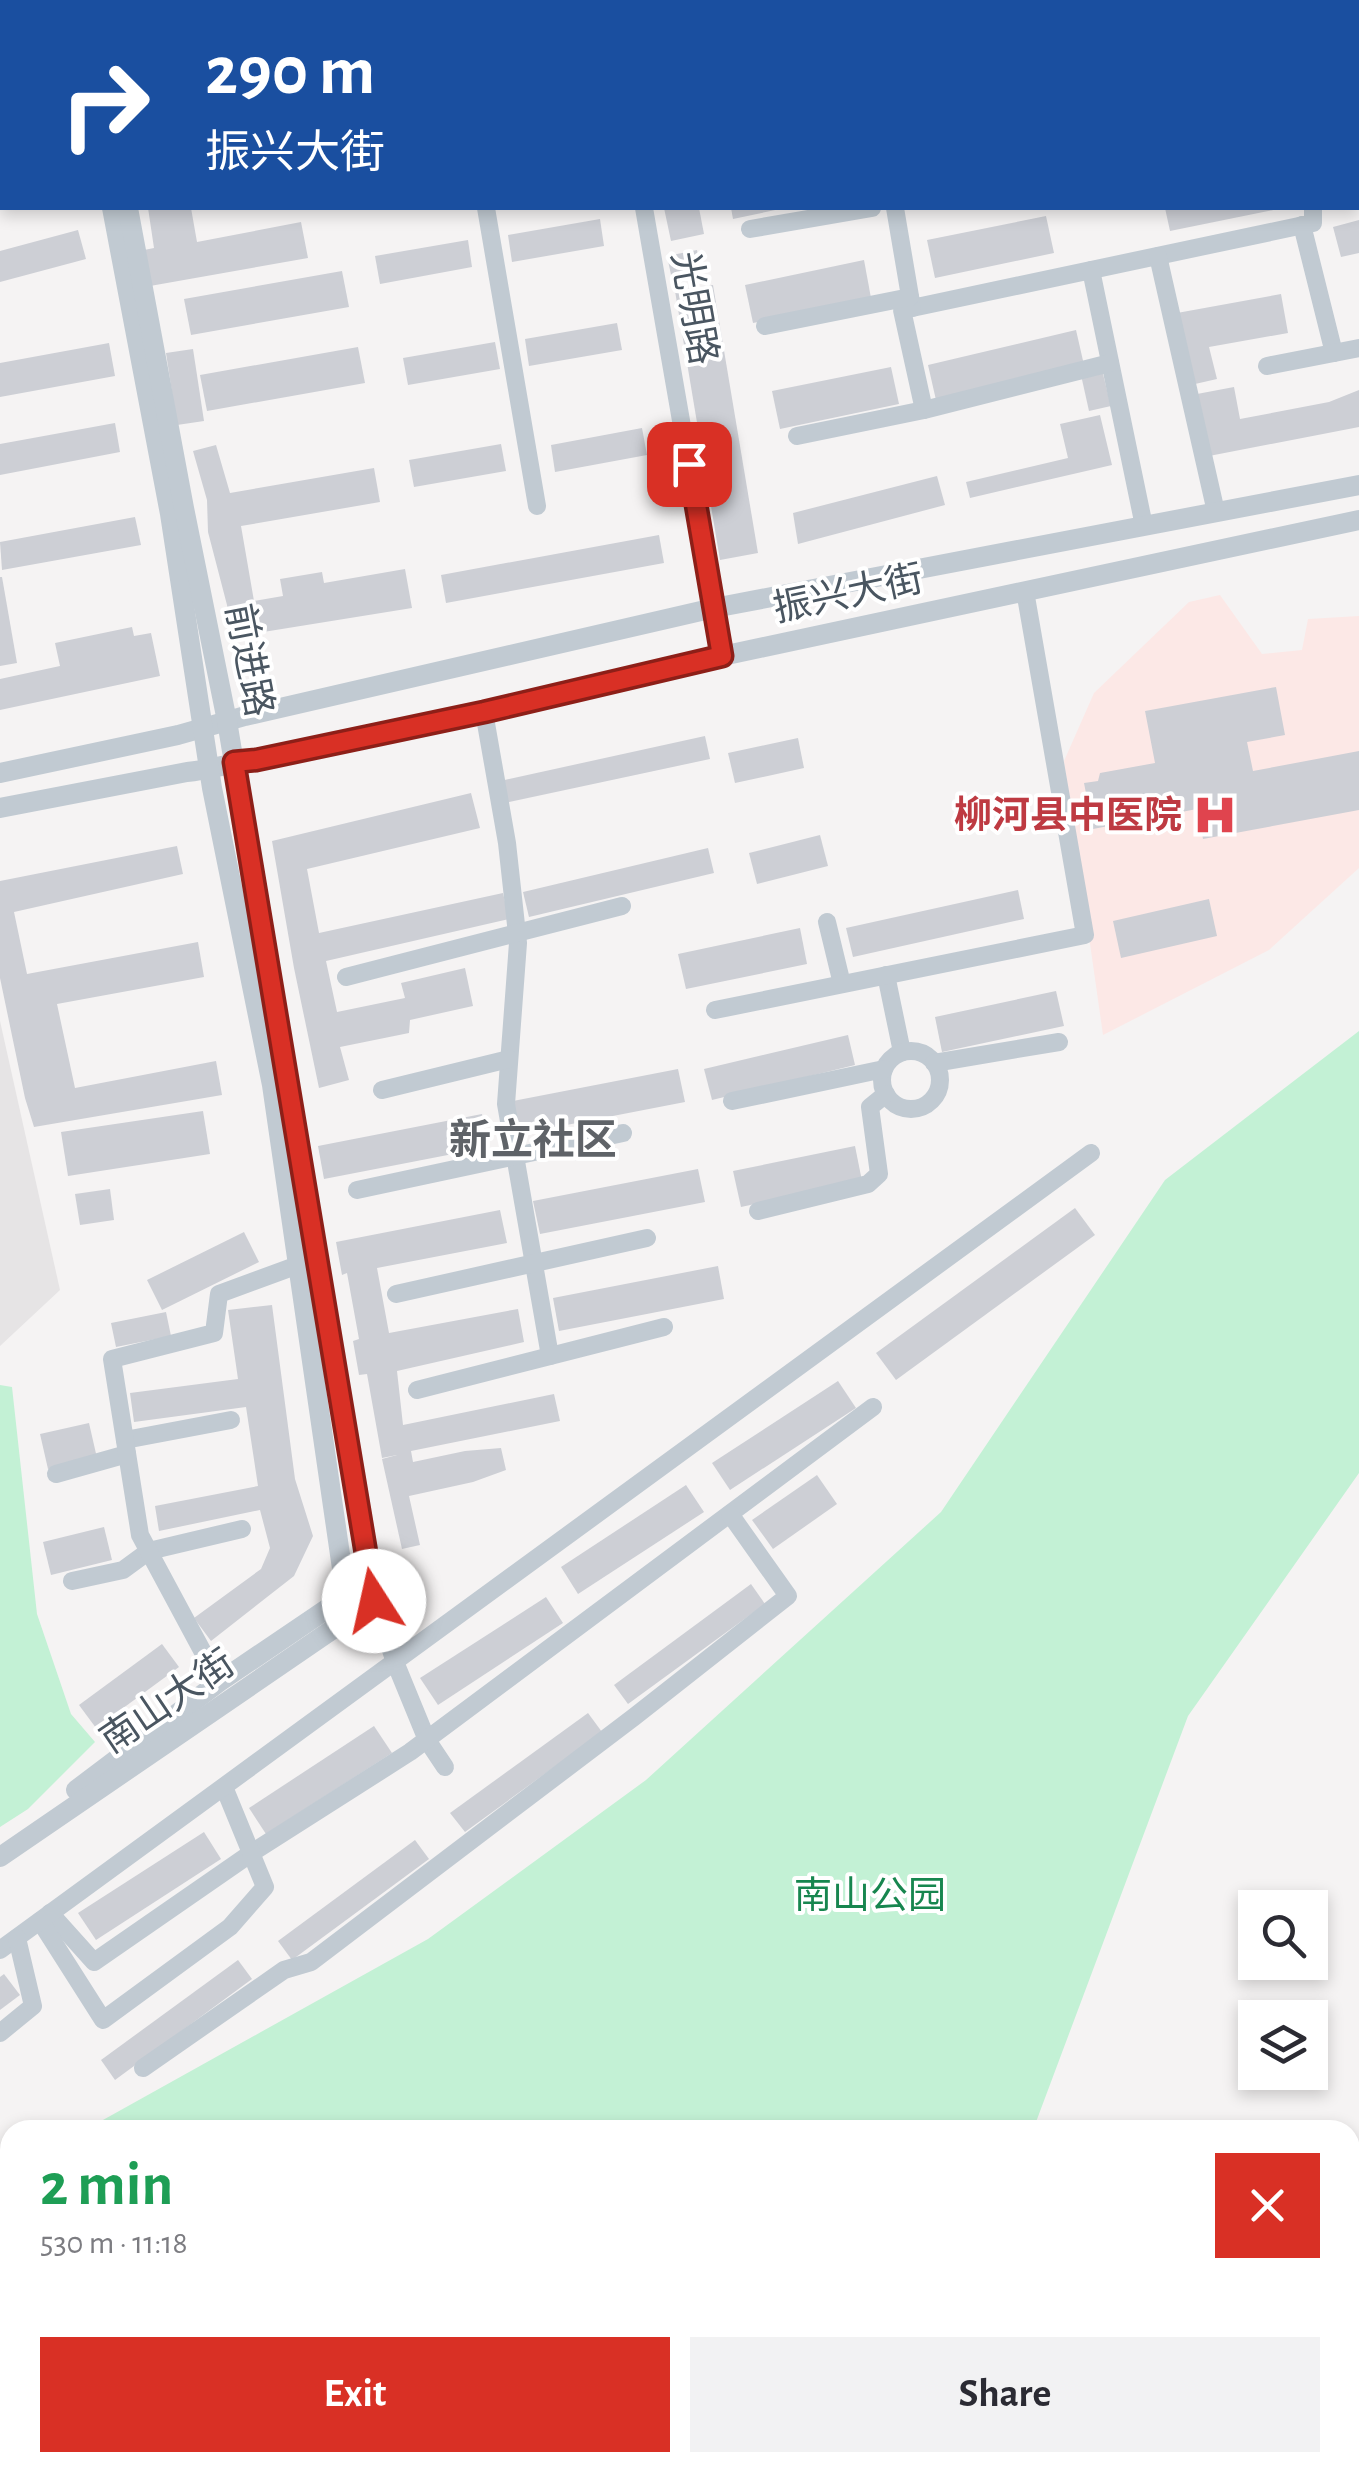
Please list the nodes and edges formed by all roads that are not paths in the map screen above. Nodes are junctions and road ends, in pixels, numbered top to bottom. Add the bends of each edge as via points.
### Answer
1 (112, 210) edge
2 (128, 210) edge
3 (486, 210) edge
4 (644, 210) edge
5 (860, 210) edge
6 (895, 210) edge
7 (1313, 210) edge
8 (1302, 226) junction
9 (750, 229) dead end
10 (1158, 256) junction
11 (1091, 270) junction
12 (911, 302) junction
13 (765, 326) dead end
14 (1359, 348) edge
15 (1334, 353) junction
16 (1110, 363) junction
17 (1266, 366) dead end
18 (924, 410) junction
19 (797, 436) dead end
20 (1359, 486) edge
21 (537, 506) dead end
22 (1216, 512) junction
23 (1359, 520) edge
24 (1144, 526) junction
25 (1025, 591) junction
26 (714, 608) junction
27 (722, 656) junction
28 (484, 712) junction
29 (227, 721) junction
30 (203, 728) junction
31 (234, 762) junction
32 (208, 770) junction
33 (0, 773) edge
34 (0, 808) edge
35 (622, 906) dead end
36 (827, 922) dead end
37 (517, 933) junction
38 (886, 975) junction
39 (346, 977) dead end
40 (842, 984) junction
41 (715, 1010) dead end
42 (1059, 1042) dead end
43 (902, 1052) junction
44 (509, 1059) junction
45 (934, 1063) junction
46 (884, 1069) junction
47 (382, 1090) dead end
48 (886, 1094) junction
49 (732, 1101) dead end
50 (622, 1132) dead end
51 (1091, 1153) dead end
52 (515, 1156) junction
53 (357, 1190) dead end
54 (758, 1211) dead end
55 (647, 1238) dead end
56 (534, 1263) junction
57 (298, 1265) junction
58 (396, 1294) dead end
59 (664, 1327) dead end
60 (550, 1356) junction
61 (417, 1390) dead end
62 (873, 1407) dead end
63 (231, 1420) dead end
64 (126, 1447) junction
65 (56, 1474) dead end
66 (730, 1514) junction
67 (242, 1529) dead end
68 (149, 1551) junction
69 (72, 1581) dead end
70 (346, 1596) joint
71 (374, 1601) junction
72 (395, 1662) junction
73 (219, 1682) junction
74 (427, 1740) junction
75 (445, 1767) dead end
76 (224, 1787) junction
77 (0, 1842) edge
78 (250, 1854) junction
79 (0, 1857) edge
80 (45, 1917) junction
81 (17, 1938) junction
82 (0, 1950) edge
83 (0, 2033) edge
84 (143, 2068) dead end

1 - 30 street, 前进路
2 - 29 street, 前进路
3 - 21 street
4 - 26 street, 光明路
5 - 9 street
6 - 12 street
7 - 8 street via 1313,223
8 - 10 street
8 - 15 street
10 - 11 street
10 - 22 street
11 - 12 street
11 - 16 street
12 - 13 street
12 - 18 street via 902,310
14 - 15 street
15 - 17 street
16 - 18 street
16 - 24 street
18 - 19 street
20 - 22 street, 振兴大街
22 - 24 street, 振兴大街
23 - 25 street, 振兴大街
24 - 26 street, 振兴大街
25 - 27 street, 振兴大街
25 - 38 street via 1085,935
26 - 27 street, 光明路
26 - 29 street, 振兴大街
27 - 28 street, 振兴大街
28 - 31 street, 振兴大街
28 - 37 street
29 - 30 street, 振兴大街
29 - 31 street, 前进路
30 - 32 street, 前进路
30 - 33 street, 振兴大街
31 - 32 street, 振兴大街
31 - 71 street, 前进路
32 - 34 street, 振兴大街
32 - 57 street, 前进路 via 272,1085
35 - 37 street
36 - 40 street
37 - 39 street
37 - 44 street
38 - 40 street
38 - 43 street
40 - 41 street
42 - 45 street
43 - 45 street
43 - 46 street
44 - 47 street
44 - 52 street via 506,1104
45 - 48 street via 939,1085 926,1104 904,1108
46 - 48 street
46 - 49 street
48 - 54 street via 870,1108 880,1174 868,1184
50 - 52 street
51 - 72 street
52 - 53 street
52 - 56 street
55 - 56 street
56 - 58 street
56 - 60 street
57 - 64 street via 218,1294 214,1333 112,1358
57 - 70 street, 前进路
59 - 60 street
60 - 61 street
62 - 66 street
63 - 64 street
64 - 65 street
64 - 68 street via 140,1535
66 - 74 street
66 - 84 street via 788,1596 311,1962 284,1970
67 - 68 street
68 - 69 street via 123,1570
68 - 73 street
70 - 73 street, 南山大街
71 - 72 street
71 - 79 street, 南山大街
72 - 74 street
72 - 76 street
73 - 77 street, 南山大街
74 - 75 street
74 - 78 street
76 - 78 street
76 - 80 street
78 - 80 street via 94,1962
78 - 80 street via 265,1888 230,1927 103,2020
80 - 81 street
81 - 82 street
81 - 83 street via 33,2006

